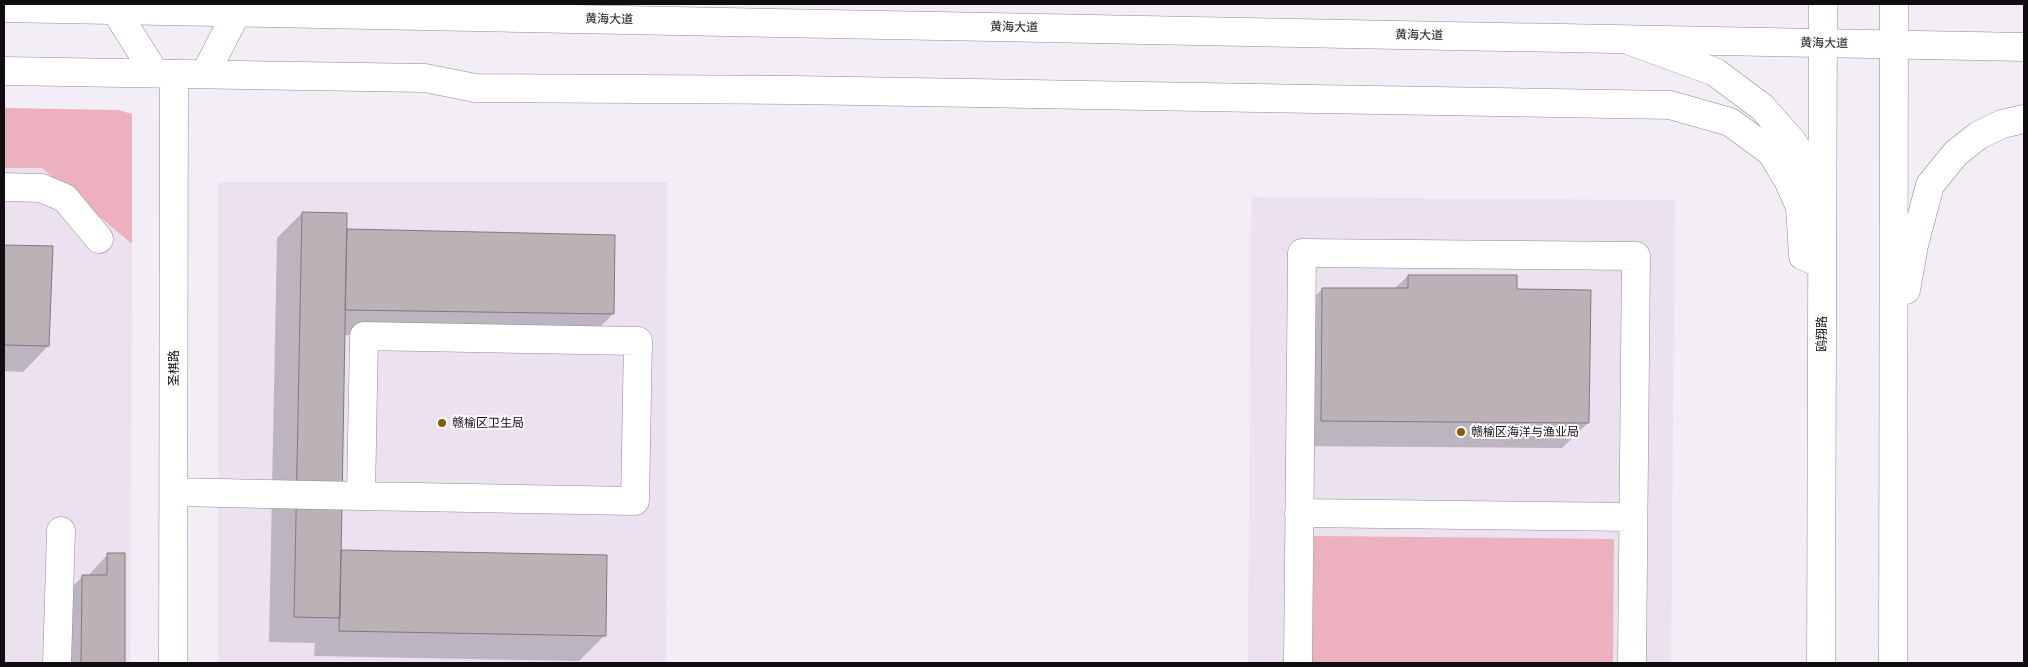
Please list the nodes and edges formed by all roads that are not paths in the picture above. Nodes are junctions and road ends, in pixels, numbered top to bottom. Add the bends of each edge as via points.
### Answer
1 (1823, 4) edge
2 (1894, 4) edge
3 (4, 8) edge
4 (115, 10) junction
5 (237, 12) junction
6 (1624, 39) junction
7 (1823, 42) junction
8 (1894, 44) junction
9 (2024, 47) edge
10 (4, 71) edge
11 (164, 73) junction
12 (205, 74) junction
13 (2024, 119) edge
14 (4, 188) edge
15 (1822, 200) junction
16 (99, 239) dead end
17 (1822, 264) junction
18 (1893, 365) junction
19 (174, 492) junction
20 (361, 496) junction
21 (1299, 513) junction
22 (1633, 517) junction
23 (61, 531) dead end
24 (57, 663) edge
25 (173, 663) edge
26 (1298, 663) edge
27 (1632, 663) edge
28 (1821, 663) edge
29 (1893, 663) edge

1 - 7 street, 鸥翔路
2 - 8 street
3 - 4 street, 黄海大道
4 - 5 street, 黄海大道
4 - 11 street
5 - 6 street, 黄海大道
5 - 12 street
6 - 7 street, 黄海大道
6 - 15 street via 1715,72 1762,107 1792,141 1811,171
7 - 8 street, 黄海大道
7 - 15 street, 鸥翔路
8 - 9 street, 黄海大道
8 - 18 street
10 - 11 street
11 - 12 street
11 - 19 street, 圣棋路
12 - 17 street via 425,78 475,88 794,90 1670,105 1730,122 1771,152 1800,207 1803,256
13 - 18 street via 2002,124 1979,136 1956,153 1930,185 1914,245
14 - 16 street via 41,188 65,198
15 - 17 street, 鸥翔路
17 - 28 street, 鸥翔路
18 - 29 street
19 - 20 street
19 - 25 street, 圣棋路
20 - 20 street via 364,336 638,341 635,501
21 - 22 street
21 - 22 street via 1302,252 1636,256
21 - 26 street
22 - 27 street
23 - 24 street

